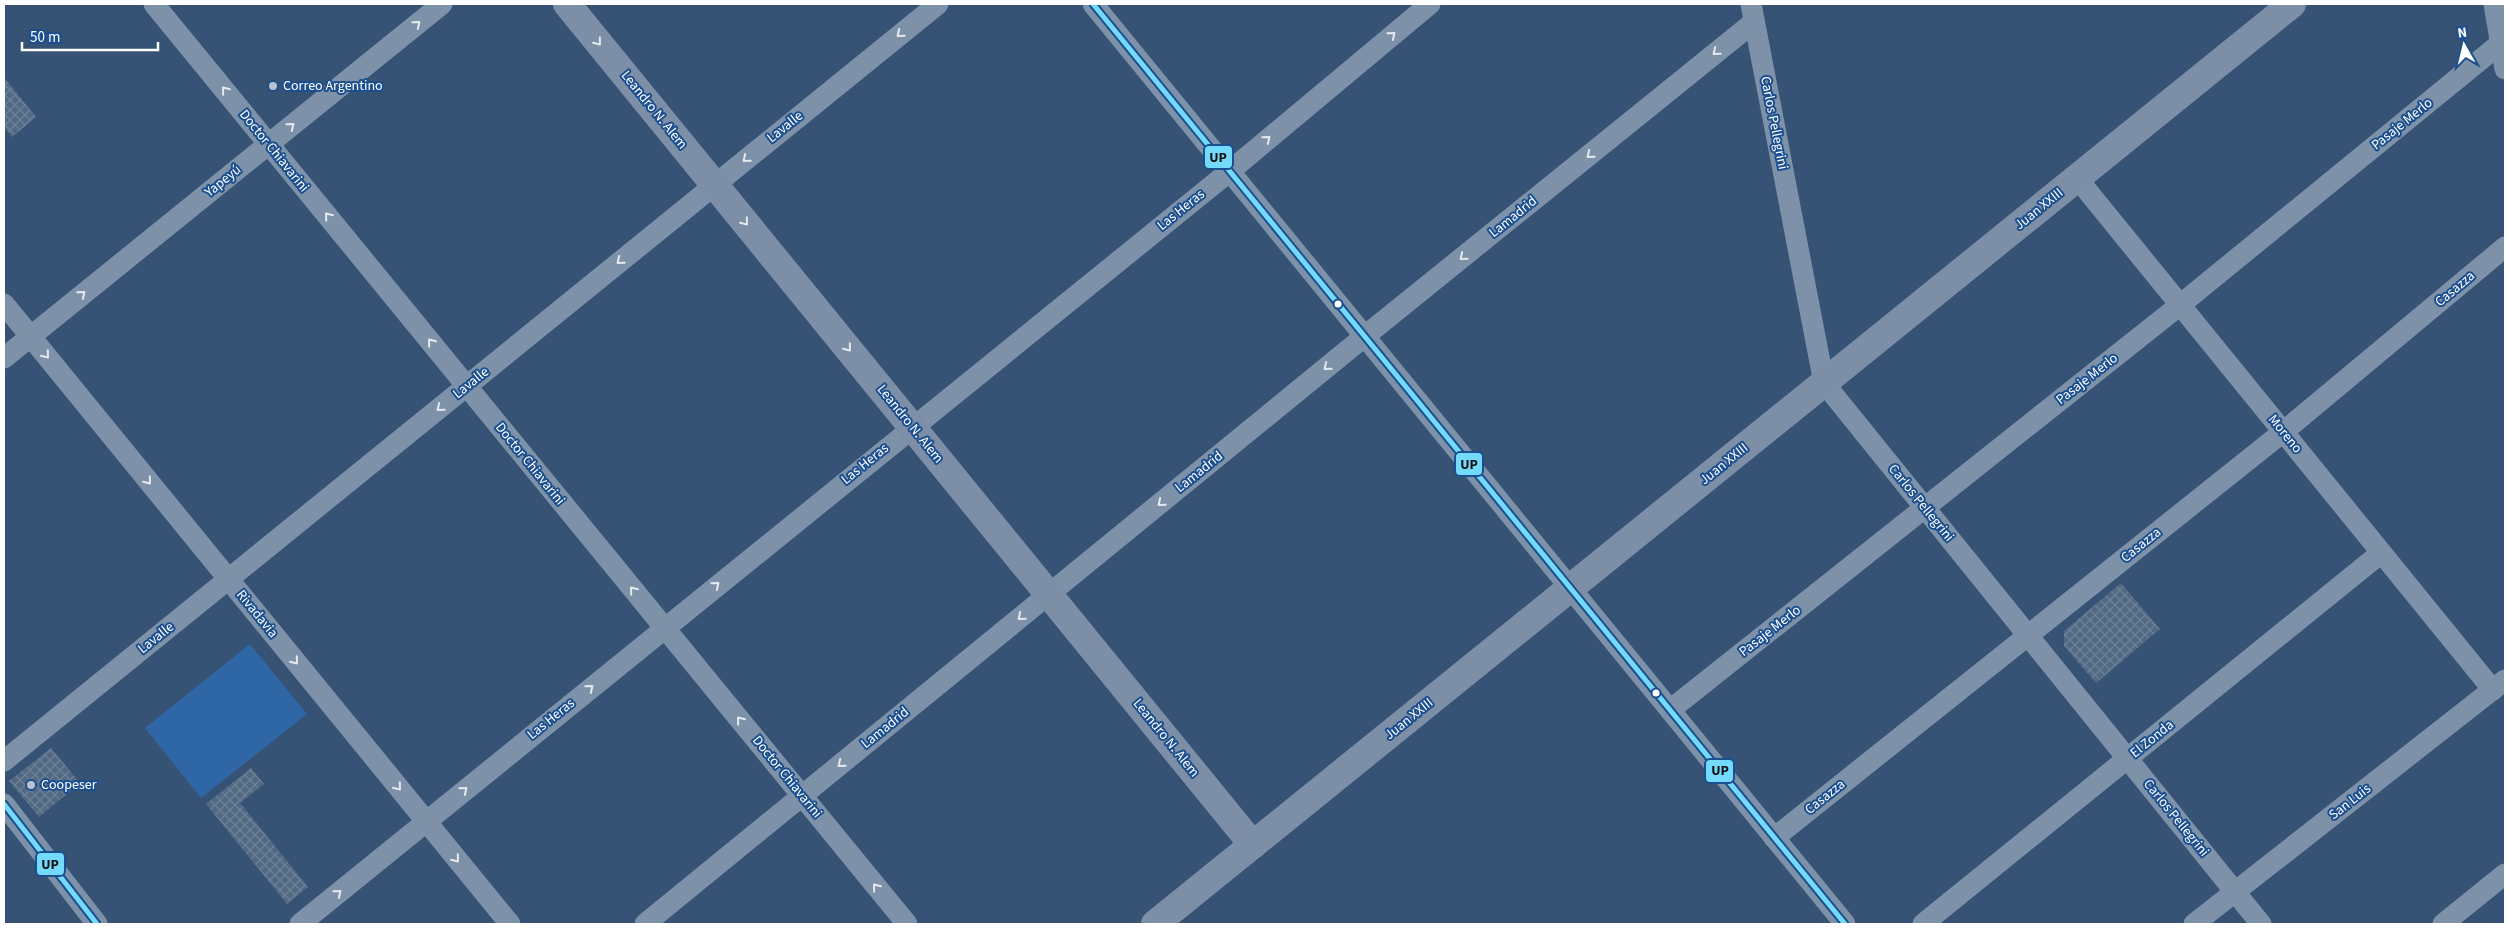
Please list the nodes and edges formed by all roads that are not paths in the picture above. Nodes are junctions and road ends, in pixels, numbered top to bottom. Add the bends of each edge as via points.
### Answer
1 (154, 4) edge
2 (442, 4) edge
3 (567, 4) edge
4 (938, 4) edge
5 (1094, 4) edge
6 (1430, 4) edge
7 (2292, 4) edge
8 (2494, 4) edge
9 (1752, 13) edge
10 (2501, 43) junction
11 (2505, 69) edge
12 (268, 144) junction
13 (1230, 171) junction
14 (2077, 178) junction
15 (715, 185) junction
16 (2505, 248) edge
17 (4, 304) edge
18 (2180, 305) junction
19 (30, 336) junction
20 (1365, 336) junction
21 (4, 358) edge
22 (1824, 383) junction
23 (467, 386) junction
24 (912, 426) junction
25 (2283, 432) junction
26 (1925, 508) junction
27 (2382, 553) junction
28 (228, 579) junction
29 (1572, 587) junction
30 (1049, 594) junction
31 (664, 627) junction
32 (2028, 635) junction
33 (2499, 685) edge
34 (1670, 710) junction
35 (2128, 759) junction
36 (4, 761) edge
37 (802, 796) junction
38 (4, 804) edge
39 (426, 821) junction
40 (1774, 838) junction
41 (1253, 845) junction
42 (2505, 874) edge
43 (2235, 892) junction
44 (97, 924) edge
45 (300, 924) edge
46 (510, 924) edge
47 (645, 924) edge
48 (907, 924) edge
49 (1155, 924) edge
50 (1845, 924) edge
51 (1923, 924) edge
52 (2194, 924) edge
53 (2261, 924) edge
54 (2443, 924) edge

12 -> 1 street, Doctor Chiavarini
12 -> 2 street, Yapeyú
3 -> 15 main road, Leandro N. Alem
4 -> 15 street, Lavalle
5 - 13 street
13 -> 6 street, Las Heras
7 - 14 main road, Juan XXIII
8 - 10 street
9 -> 20 street, Lamadrid
9 - 22 street, Carlos Pellegrini
10 - 11 street
10 - 18 street, Pasaje Merlo
19 -> 12 street, Yapeyú
23 -> 12 street, Doctor Chiavarini
13 - 20 street
13 - 24 street, Las Heras
14 - 18 street, Moreno
14 - 22 main road, Juan XXIII
15 -> 23 street, Lavalle
15 -> 24 main road, Leandro N. Alem
16 - 25 street, Casazza
17 - 19 street, Rivadavia
18 - 25 street, Moreno
18 - 26 street, Pasaje Merlo
19 - 21 street, Yapeyú
19 -> 28 street, Rivadavia
20 - 29 street
20 -> 30 street, Lamadrid
22 - 26 street, Carlos Pellegrini
22 - 29 main road, Juan XXIII
23 -> 28 street, Lavalle
31 -> 23 street, Doctor Chiavarini
24 - 30 main road, Leandro N. Alem
31 -> 24 street, Las Heras
25 - 27 street, Moreno
25 - 32 street, Casazza
26 - 32 street, Carlos Pellegrini
26 - 34 street, Pasaje Merlo
27 - 33 street, Moreno
27 - 35 street, El Zonda
28 - 36 street, Lavalle
28 -> 39 street, Rivadavia
29 - 34 street
29 - 41 main road, Juan XXIII
30 -> 37 street, Lamadrid
30 - 41 main road, Leandro N. Alem
37 -> 31 street, Doctor Chiavarini
39 -> 31 street, Las Heras
32 - 35 street, Carlos Pellegrini
32 - 40 street, Casazza
33 - 43 street, San Luis
34 - 40 street
35 - 43 street, Carlos Pellegrini
35 - 51 street, El Zonda
37 - 47 street, Lamadrid
48 -> 37 street, Doctor Chiavarini
38 - 44 street
45 -> 39 street, Las Heras
39 -> 46 street, Rivadavia
40 - 50 street
41 - 49 main road, Juan XXIII
42 - 54 street
43 - 52 street, San Luis
43 - 53 street, Carlos Pellegrini

